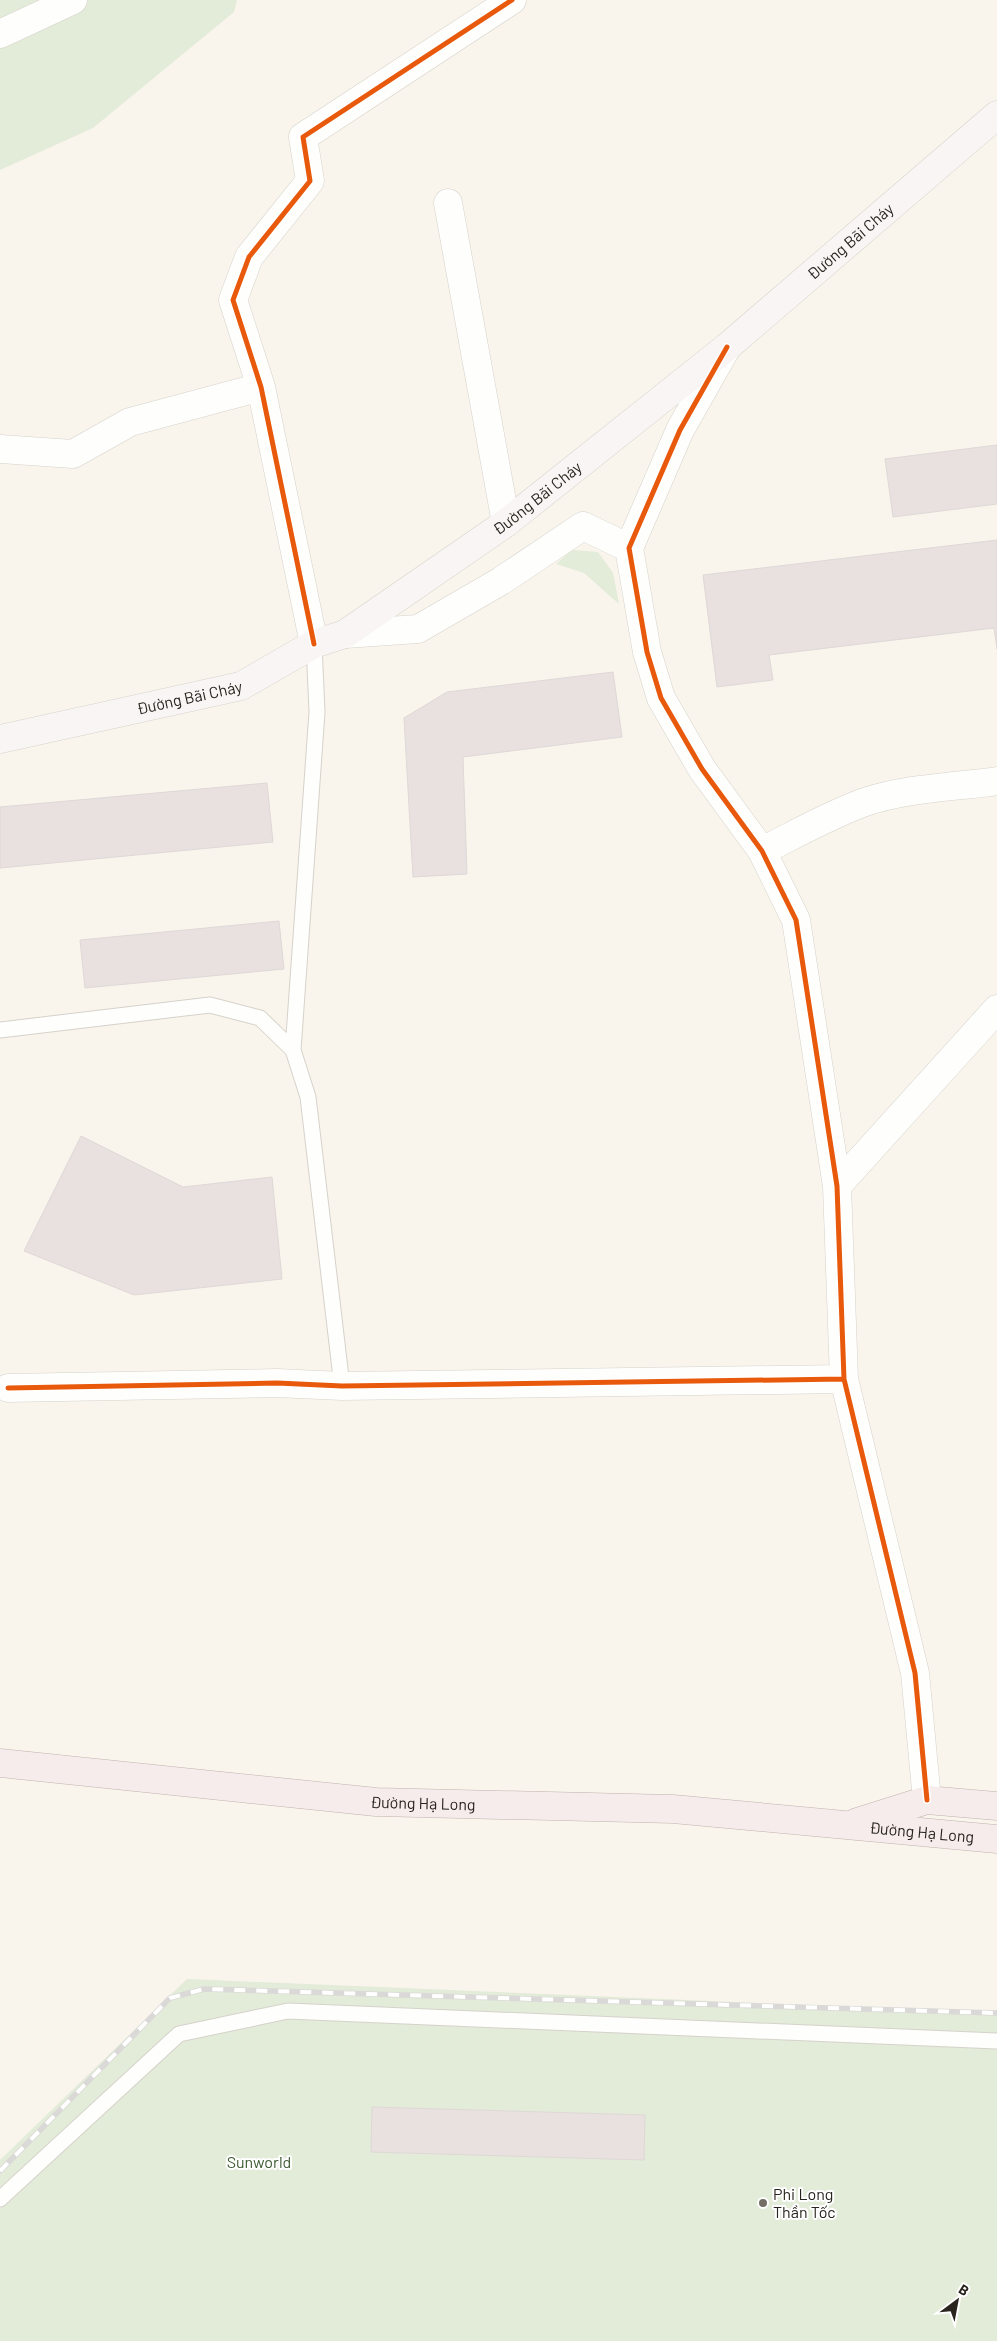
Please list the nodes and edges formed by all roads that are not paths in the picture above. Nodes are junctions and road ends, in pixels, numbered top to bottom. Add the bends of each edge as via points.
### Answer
1 (73, 0) edge
2 (512, 0) edge
3 (0, 34) edge
4 (997, 115) edge
5 (448, 203) dead end
6 (727, 347) junction
7 (261, 387) junction
8 (0, 449) edge
9 (506, 523) junction
10 (629, 548) junction
11 (345, 634) junction
12 (314, 644) junction
13 (0, 739) edge
14 (997, 782) edge
15 (762, 851) junction
16 (997, 1009) edge
17 (0, 1030) edge
18 (293, 1050) junction
19 (837, 1186) junction
20 (844, 1379) junction
21 (342, 1386) junction
22 (8, 1388) dead end
23 (0, 1764) edge
24 (927, 1800) junction
25 (997, 1806) edge
26 (847, 1826) junction
27 (997, 1839) edge
28 (997, 2041) edge
29 (0, 2199) edge

1 - 3 street
2 - 7 street via 303,136 310,181 249,257 233,300
4 - 6 main road, Đường Bãi Cháy
5 - 9 street
6 - 9 main road, Đường Bãi Cháy
6 - 10 street via 680,430
7 - 8 street via 130,422 73,454
7 - 12 street
9 - 11 main road, Đường Bãi Cháy
10 - 11 street via 583,526 500,581 418,629
10 - 15 street via 647,652 661,698 702,769
11 - 12 main road, Đường Bãi Cháy
12 - 13 main road, Đường Bãi Cháy via 240,686
12 - 18 lane via 317,712
14 - 15 street via 914,792 866,802 824,819
15 - 19 street via 796,920
16 - 19 street
17 - 18 lane via 210,1006 260,1018
18 - 21 lane via 308,1097
19 - 20 street
20 - 21 street
20 - 24 street via 915,1673
21 - 22 street via 277,1383
23 - 26 main road, Đường Hạ Long via 376,1802 673,1809
24 - 25 main road, Đường Hạ Long
24 - 26 main road, Đường Hạ Long
26 - 27 main road, Đường Hạ Long
28 - 29 lane via 288,2011 179,2034

